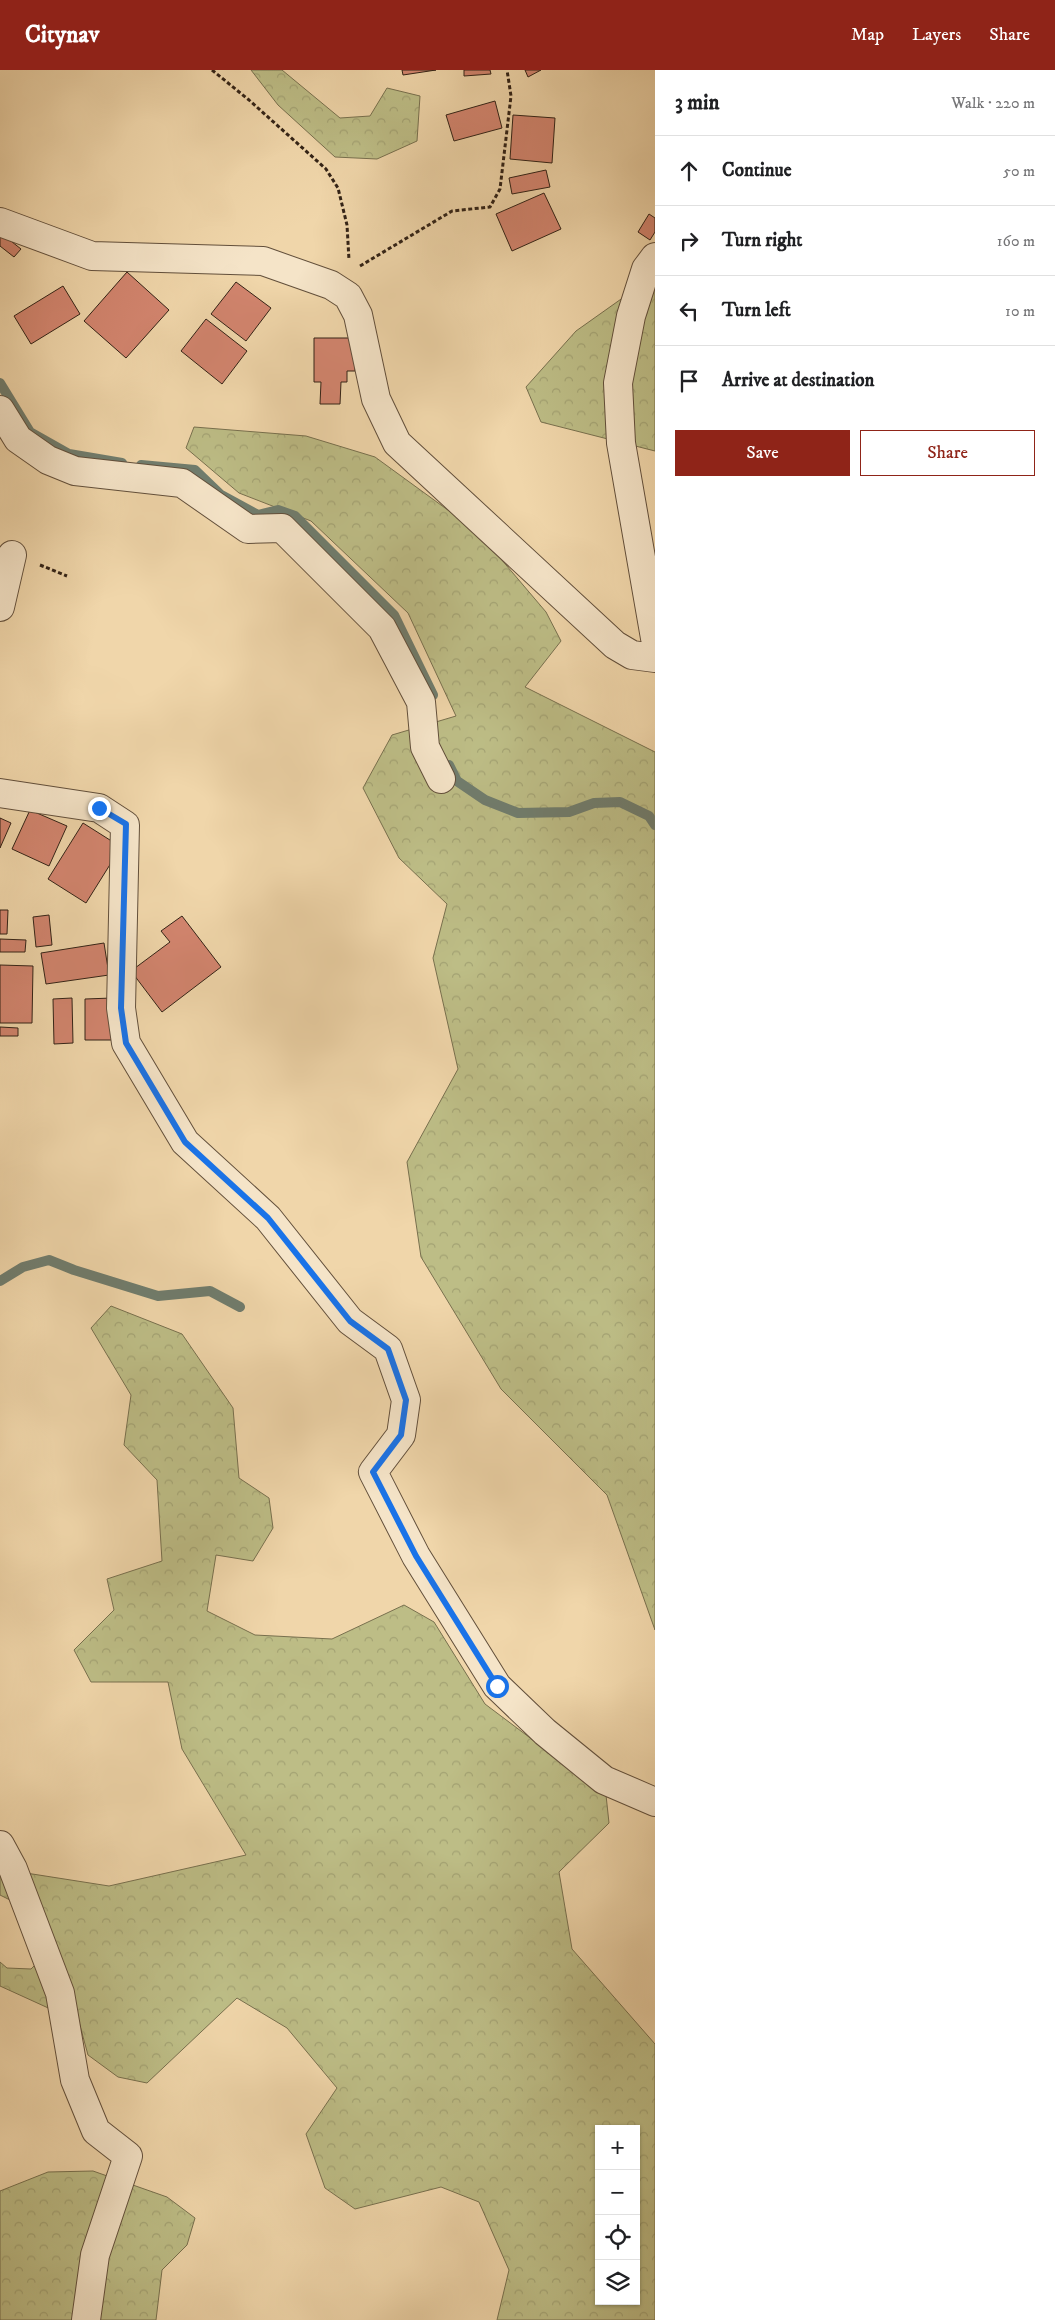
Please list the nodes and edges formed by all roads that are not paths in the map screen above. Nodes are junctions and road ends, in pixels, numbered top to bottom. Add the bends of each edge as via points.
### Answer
1 (0, 222) edge
2 (655, 257) edge
3 (0, 410) edge
4 (12, 554) dead end
5 (0, 607) edge
6 (655, 638) edge
7 (655, 658) edge
8 (441, 779) dead end
9 (0, 792) edge
10 (655, 1802) edge
11 (0, 1844) edge
12 (86, 2320) edge

1 - 7 street via 92,256 263,261 340,279 358,315 376,399 397,443 615,645 632,655
2 - 6 street via 646,268 618,383 621,443
3 - 8 street via 18,439 48,460 75,471 182,483 248,529 282,528 382,628 421,702 425,747
4 - 5 street
9 - 10 street via 99,808 126,824 121,1008 126,1043 185,1142 268,1218 350,1321 388,1349 406,1400 401,1435 373,1472 416,1556 497,1686 545,1732 604,1780
11 - 12 street via 13,1868 60,1993 75,2080 96,2131 128,2156 95,2255

